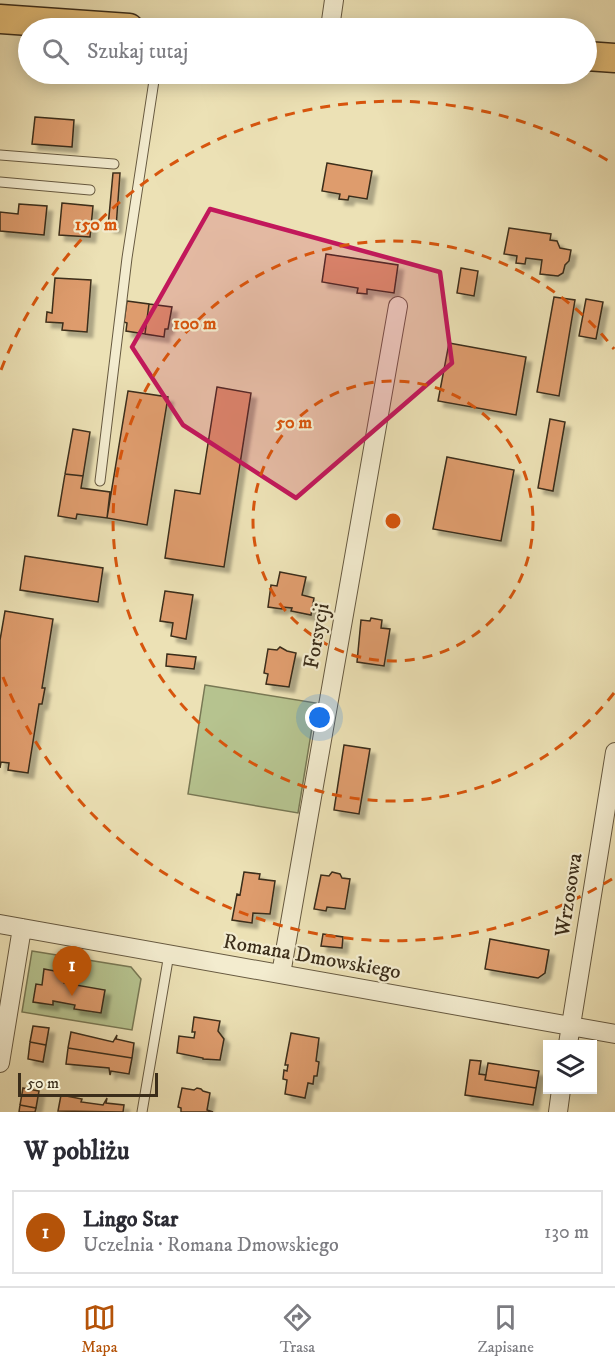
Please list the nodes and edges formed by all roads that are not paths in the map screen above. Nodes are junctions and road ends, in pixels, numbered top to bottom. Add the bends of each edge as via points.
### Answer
1 (334, 0) edge
2 (331, 18) edge
3 (0, 19) edge
4 (18, 20) edge
5 (597, 57) edge
6 (615, 58) edge
7 (153, 84) edge
8 (0, 155) edge
9 (114, 164) dead end
10 (0, 182) edge
11 (90, 190) dead end
12 (398, 306) dead end
13 (100, 481) dead end
14 (615, 752) edge
15 (0, 924) edge
16 (22, 928) junction
17 (169, 954) junction
18 (280, 974) junction
19 (570, 1026) junction
20 (615, 1034) edge
21 (568, 1040) edge
22 (0, 1063) edge
23 (560, 1094) edge
24 (142, 1112) edge
25 (558, 1112) edge

1 - 2 street
3 - 4 main road
5 - 6 main road
7 - 13 lane via 127,258
8 - 9 lane
10 - 11 lane
12 - 18 street, Forsycji
14 - 19 street, Wrzosowa
15 - 16 street, Romana Dmowskiego
16 - 17 street, Romana Dmowskiego
16 - 22 street
17 - 18 street, Romana Dmowskiego
17 - 24 lane
18 - 19 street, Romana Dmowskiego
19 - 20 street, Romana Dmowskiego
19 - 21 street, Wrzosowa
23 - 25 street

